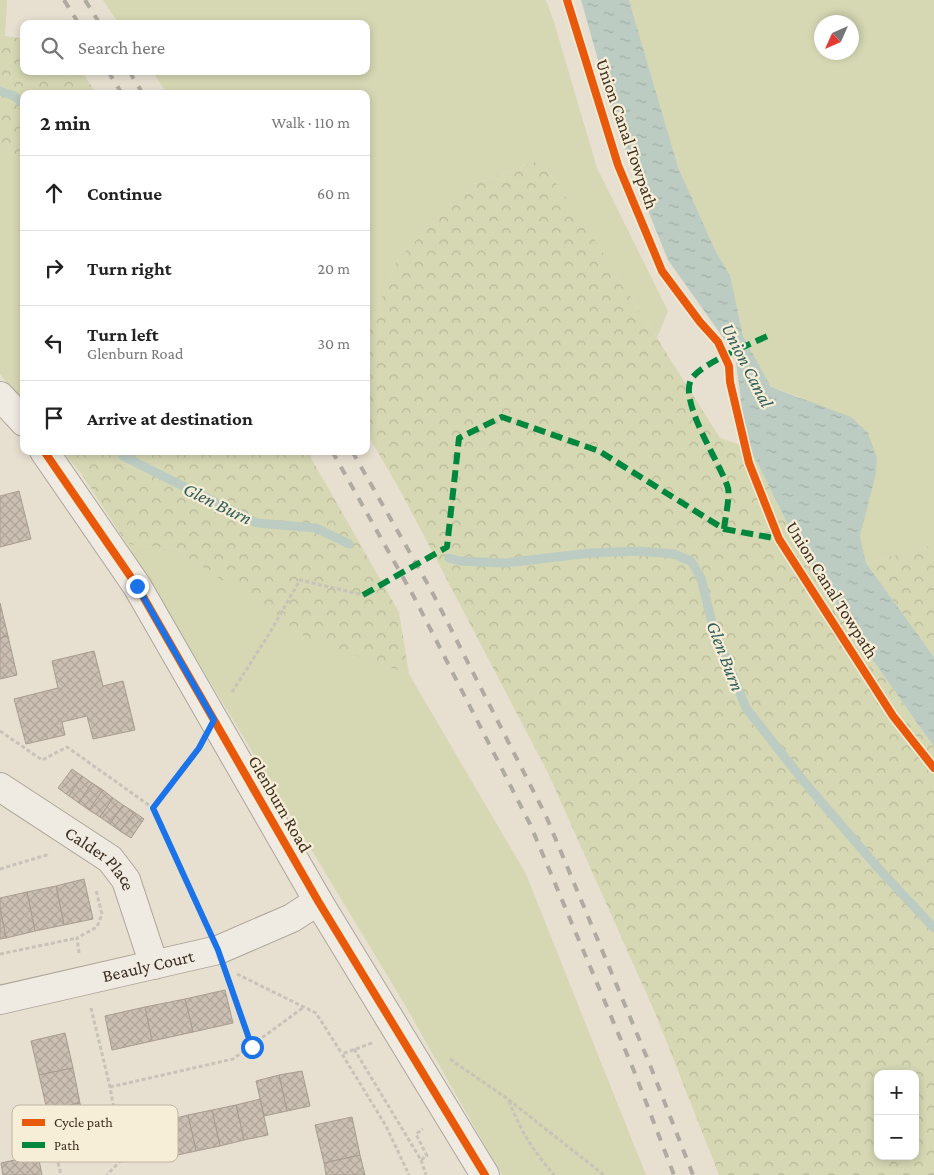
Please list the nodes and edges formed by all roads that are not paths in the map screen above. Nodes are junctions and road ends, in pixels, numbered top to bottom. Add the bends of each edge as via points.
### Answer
1 (0, 396) edge
2 (20, 418) edge
3 (47, 455) edge
4 (0, 787) edge
5 (318, 901) junction
6 (154, 965) junction
7 (0, 1000) edge
8 (485, 1175) edge

1 - 2 street
3 - 5 street, Glenburn Road via 137,586
4 - 6 street, Calder Place via 110,859 126,880
5 - 6 street, Beauly Court via 222,959
5 - 8 street, Glenburn Road
6 - 7 street, Beauly Court

